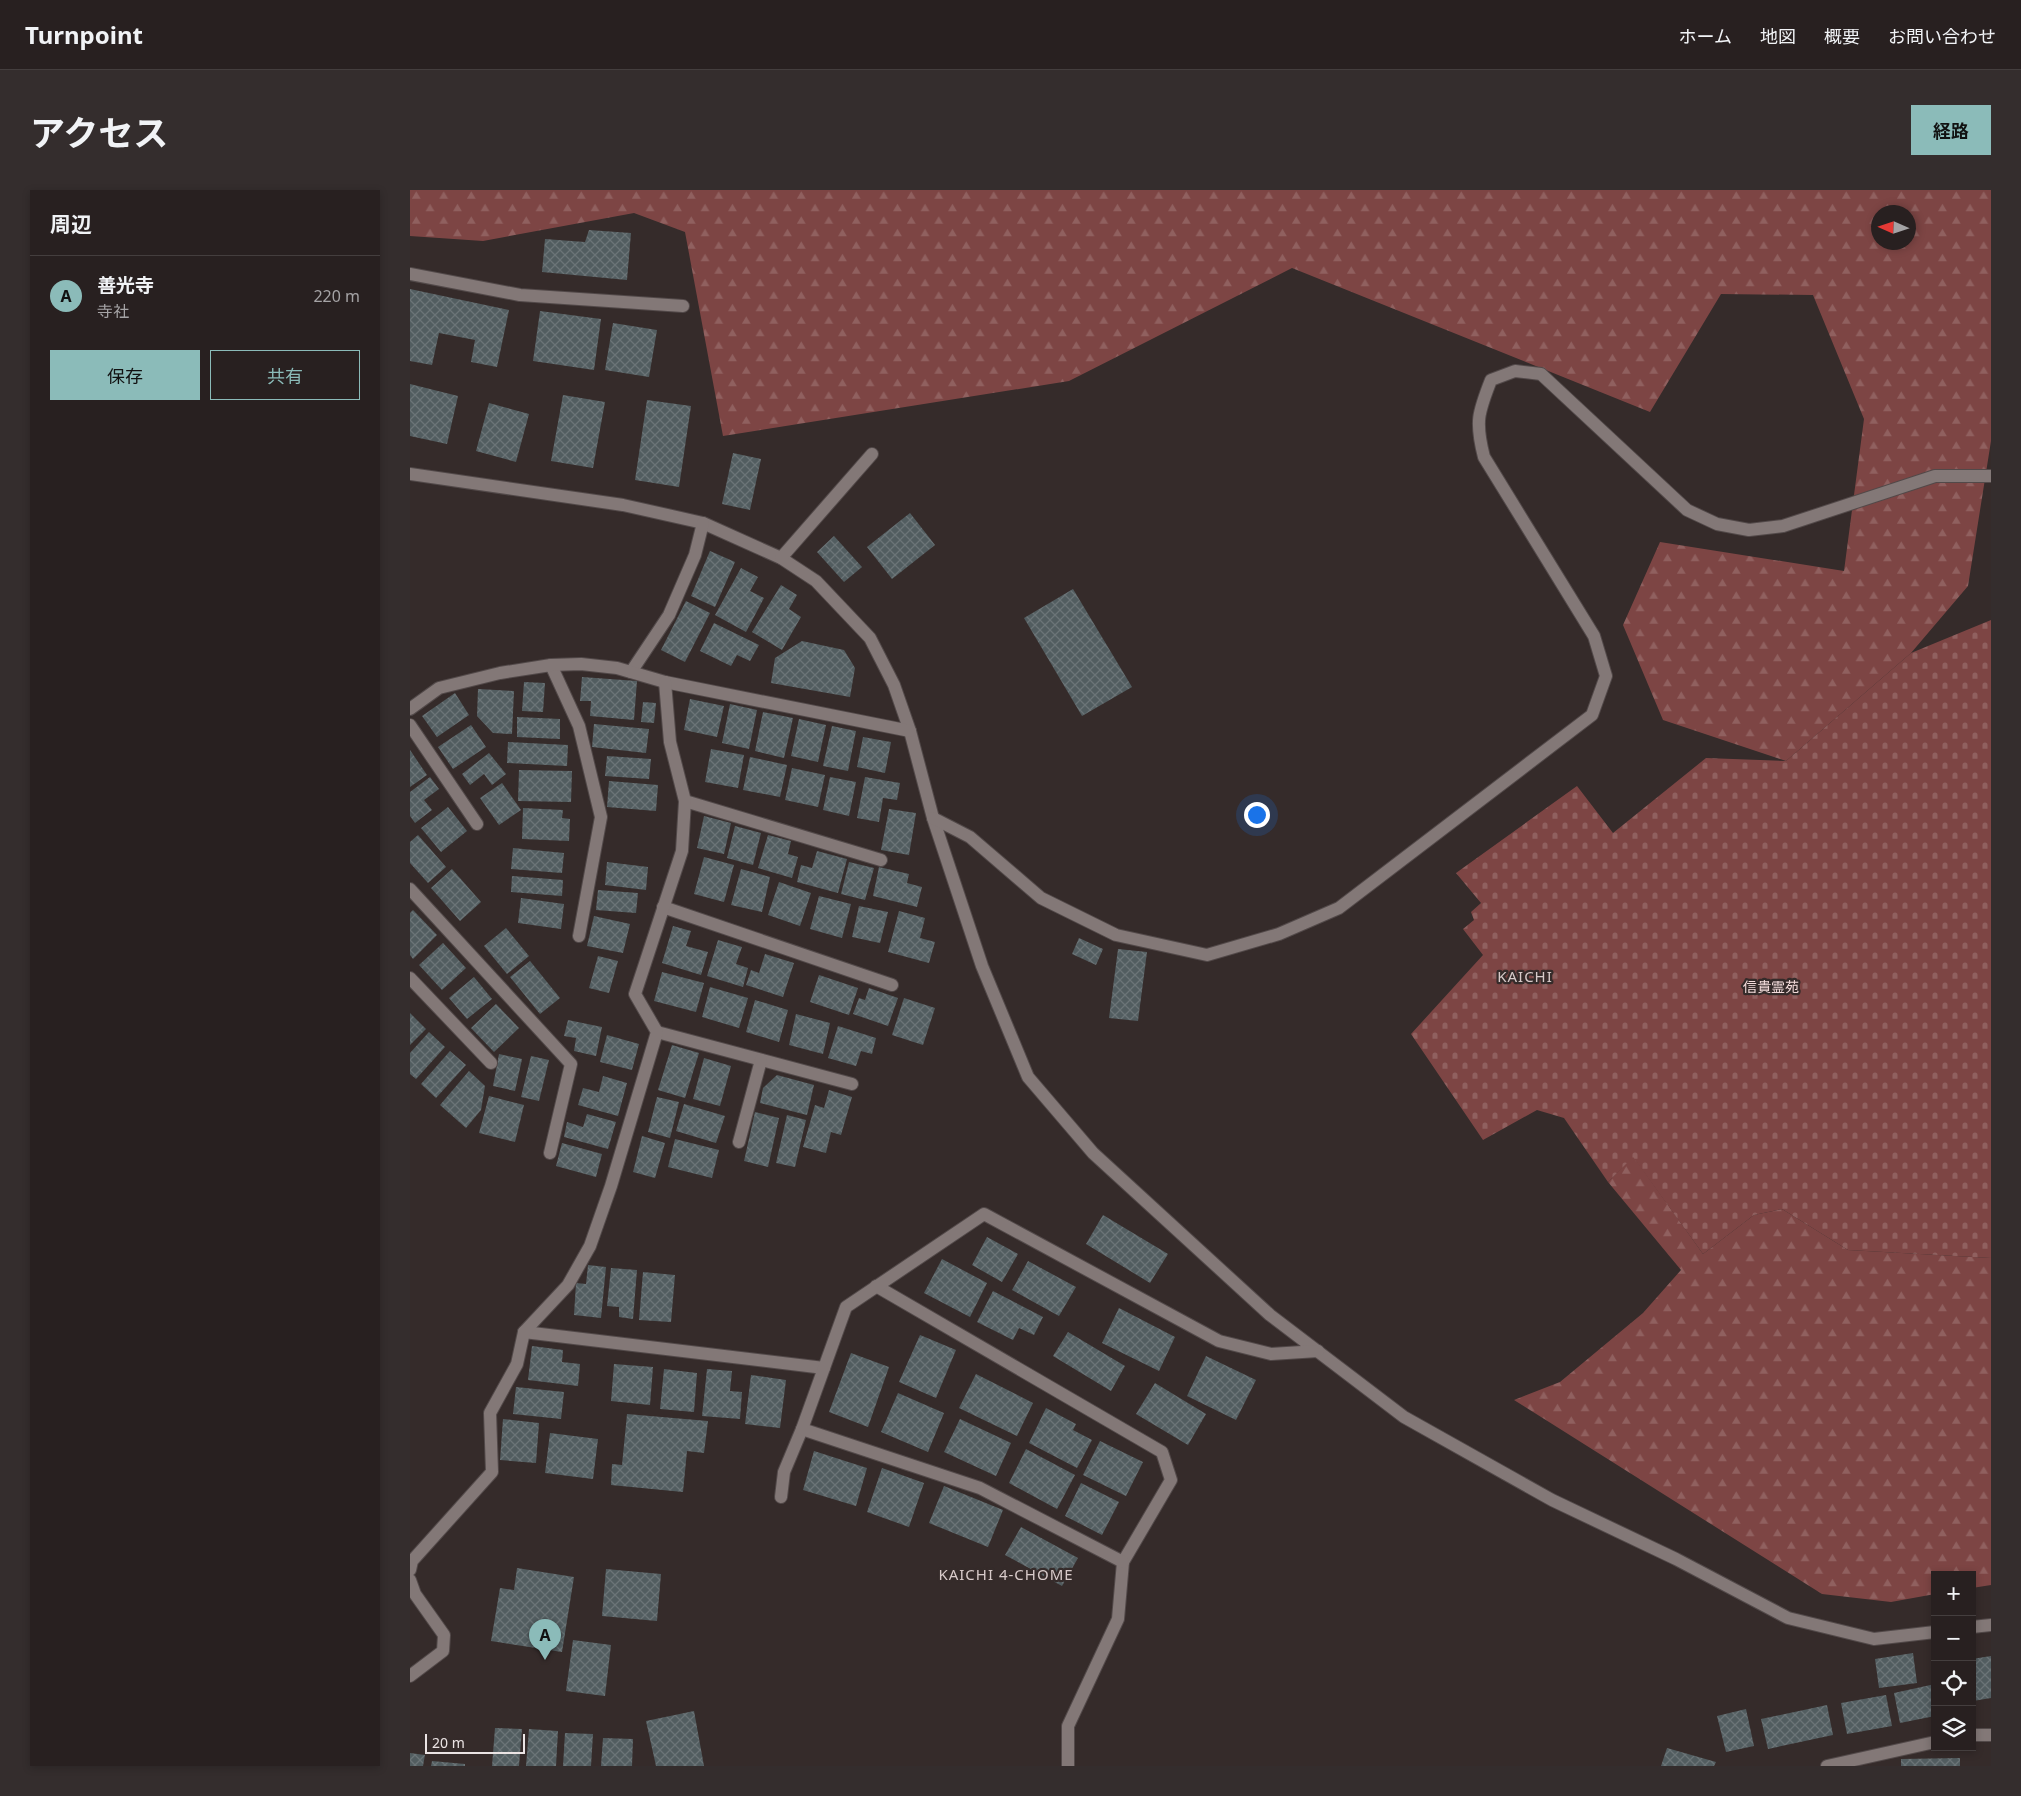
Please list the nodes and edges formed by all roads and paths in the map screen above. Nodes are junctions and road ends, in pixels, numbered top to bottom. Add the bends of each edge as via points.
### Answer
1 (410, 274) edge
2 (683, 306) dead end
3 (872, 454) dead end
4 (410, 474) edge
5 (1991, 476) edge
6 (703, 522) junction
7 (781, 558) junction
8 (551, 665) junction
9 (631, 672) junction
10 (665, 682) junction
11 (410, 709) edge
12 (410, 725) edge
13 (910, 731) junction
14 (685, 801) junction
15 (933, 818) junction
16 (477, 824) dead end
17 (881, 860) dead end
18 (410, 889) edge
19 (663, 907) junction
20 (579, 936) dead end
21 (410, 978) edge
22 (892, 985) dead end
23 (657, 1032) junction
24 (761, 1060) junction
25 (491, 1064) dead end
26 (852, 1084) dead end
27 (738, 1142) dead end
28 (550, 1153) dead end
29 (876, 1286) junction
30 (524, 1332) junction
31 (1318, 1351) junction
32 (824, 1368) junction
33 (802, 1429) junction
34 (781, 1497) dead end
35 (1123, 1562) junction
36 (410, 1570) edge
37 (410, 1580) edge
38 (1991, 1625) edge
39 (1976, 1627) edge
40 (1931, 1632) edge
41 (410, 1676) edge
42 (1976, 1735) edge
43 (1991, 1735) edge
44 (1931, 1743) edge
45 (1068, 1766) edge
46 (1827, 1766) edge

1 - 2 street via 520,295
3 - 7 street
4 - 6 street via 623,506
5 - 15 street via 1934,476 1783,526 1749,530 1717,524 1687,510 1541,374 1514,371 1491,380 1480,405 1477,432 1484,457 1594,636 1606,676 1592,715 1339,908 1279,934 1207,955 1116,935 1041,898 970,837
6 - 7 street
6 - 9 street via 695,555 669,615
7 - 13 street via 816,581 870,638 894,685
8 - 9 street via 581,664
8 - 11 street via 439,688
8 - 20 street via 579,726 601,817
9 - 10 street
10 - 13 street
10 - 14 street via 670,742
12 - 16 street
13 - 15 street
14 - 17 street
14 - 19 street via 682,851
15 - 31 street via 982,966 1028,1077 1093,1154 1270,1315
18 - 28 street via 570,1064
19 - 22 street
19 - 23 street via 636,994
21 - 25 street
23 - 24 street
23 - 30 street via 612,1186 590,1246 568,1285
24 - 26 street
24 - 27 street
29 - 31 street via 984,1214 1219,1340 1271,1354
29 - 32 street via 846,1307
29 - 35 street via 1162,1452 1171,1480
30 - 32 street
30 - 36 street via 518,1364 490,1413 492,1472 412,1561
31 - 40 street via 1412,1421 1552,1500 1676,1559 1788,1618 1874,1639
32 - 33 street
33 - 34 street via 784,1472
33 - 35 street via 980,1488
35 - 45 street via 1118,1619 1068,1726
37 - 41 street via 415,1594 444,1635 443,1651
38 - 39 street
42 - 43 street
44 - 46 street

